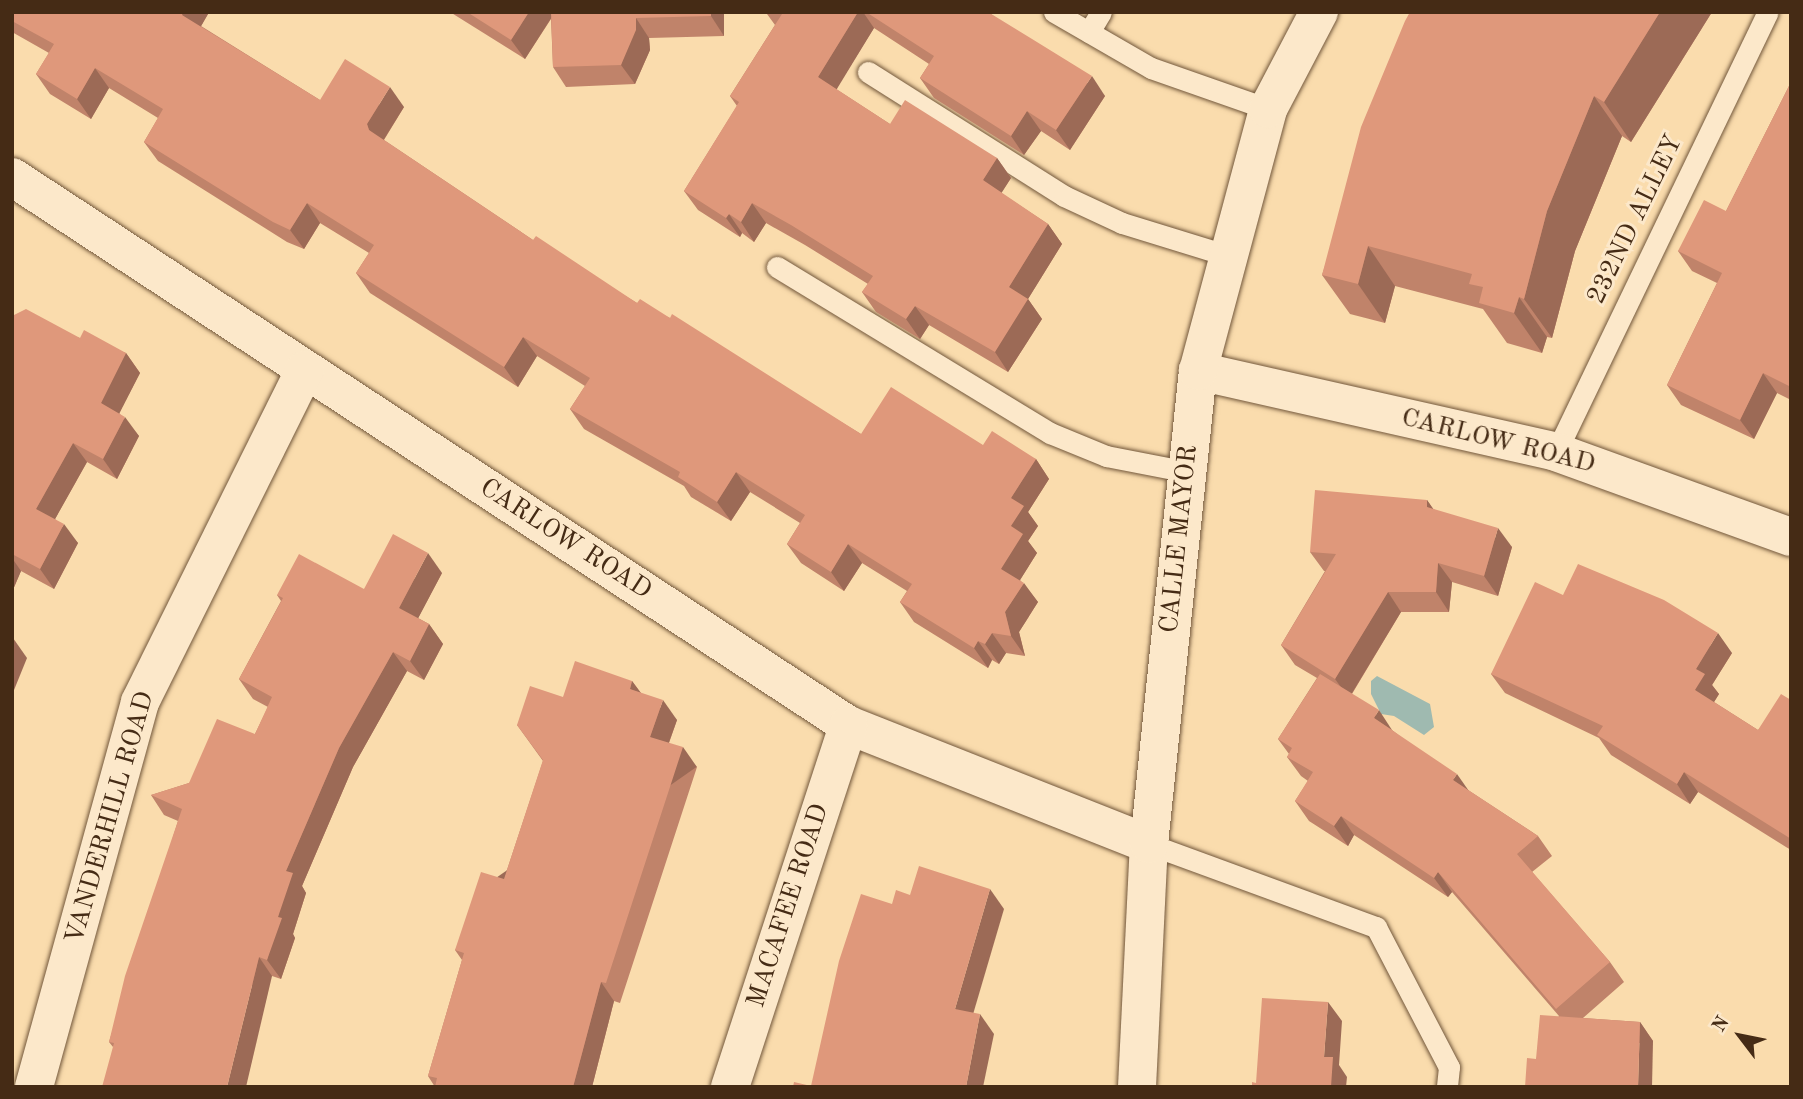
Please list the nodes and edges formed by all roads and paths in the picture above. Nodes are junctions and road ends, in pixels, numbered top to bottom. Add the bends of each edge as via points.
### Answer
1 (1054, 12) edge
2 (1101, 12) edge
3 (1319, 12) edge
4 (1768, 12) edge
5 (1089, 32) junction
6 (868, 72) dead end
7 (1268, 109) junction
8 (12, 177) edge
9 (1229, 256) junction
10 (778, 267) dead end
11 (306, 370) junction
12 (1198, 371) junction
13 (1556, 452) junction
14 (1188, 472) junction
15 (1791, 537) edge
16 (848, 725) junction
17 (1149, 844) junction
18 (34, 1087) edge
19 (730, 1087) edge
20 (1137, 1087) edge
21 (1447, 1087) edge

1 - 5 lane
2 - 5 lane
3 - 7 street, CALLE MAYOR
4 - 13 lane, 232ND ALLEY
5 - 7 lane via 1151,68
6 - 9 lane via 1064,196 1122,223
7 - 9 street, CALLE MAYOR
8 - 11 street, CARLOW ROAD
9 - 12 street, CALLE MAYOR
10 - 14 lane via 1050,433 1106,456
11 - 16 street, CARLOW ROAD
11 - 18 street, VANDERHILL ROAD via 140,702
12 - 13 street, CARLOW ROAD
12 - 14 street, CALLE MAYOR
13 - 15 street, CARLOW ROAD
14 - 17 street, CALLE MAYOR
16 - 17 street, CARLOW ROAD
16 - 19 street, MACAFEE ROAD
17 - 20 street, CALLE MAYOR
17 - 21 lane via 1376,927 1449,1067

